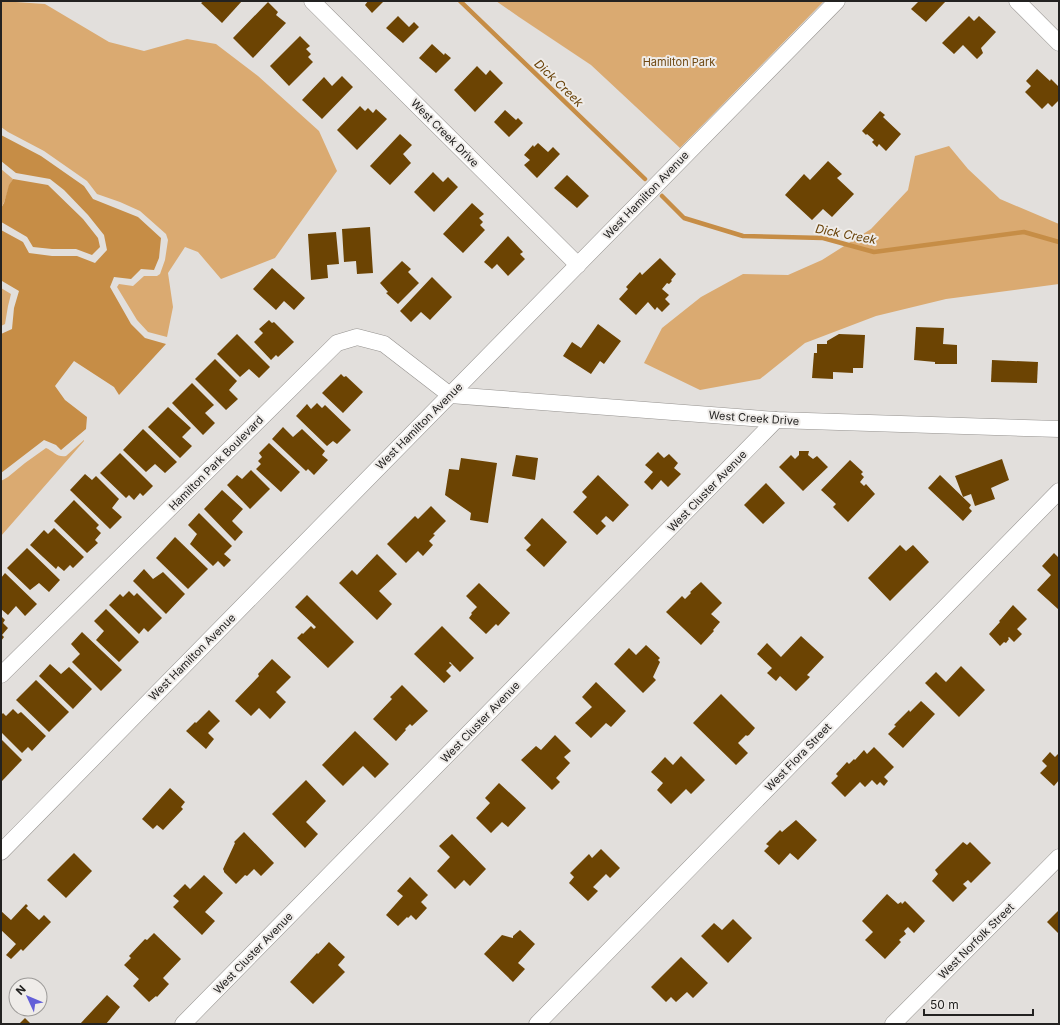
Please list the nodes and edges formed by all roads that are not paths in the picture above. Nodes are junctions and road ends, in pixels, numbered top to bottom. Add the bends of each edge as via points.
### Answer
1 (312, 1) edge
2 (837, 1) edge
3 (1018, 1) edge
4 (1059, 43) edge
5 (578, 265) junction
6 (450, 395) junction
7 (776, 420) junction
8 (1059, 429) edge
9 (1059, 491) edge
10 (1, 675) edge
11 (1, 852) edge
12 (1059, 857) edge
13 (183, 1024) edge
14 (537, 1024) edge
15 (893, 1024) edge

1 - 5 street, West Creek Drive
2 - 5 street, West Hamilton Avenue
3 - 4 street
5 - 6 street, West Hamilton Avenue
6 - 7 street, West Creek Drive
6 - 10 street, Hamilton Park Boulevard via 384,344 357,337 337,343
6 - 11 street, West Hamilton Avenue
7 - 8 street, West Creek Drive
7 - 13 street, West Cluster Avenue
9 - 14 street, West Flora Street
12 - 15 street, West Norfolk Street

